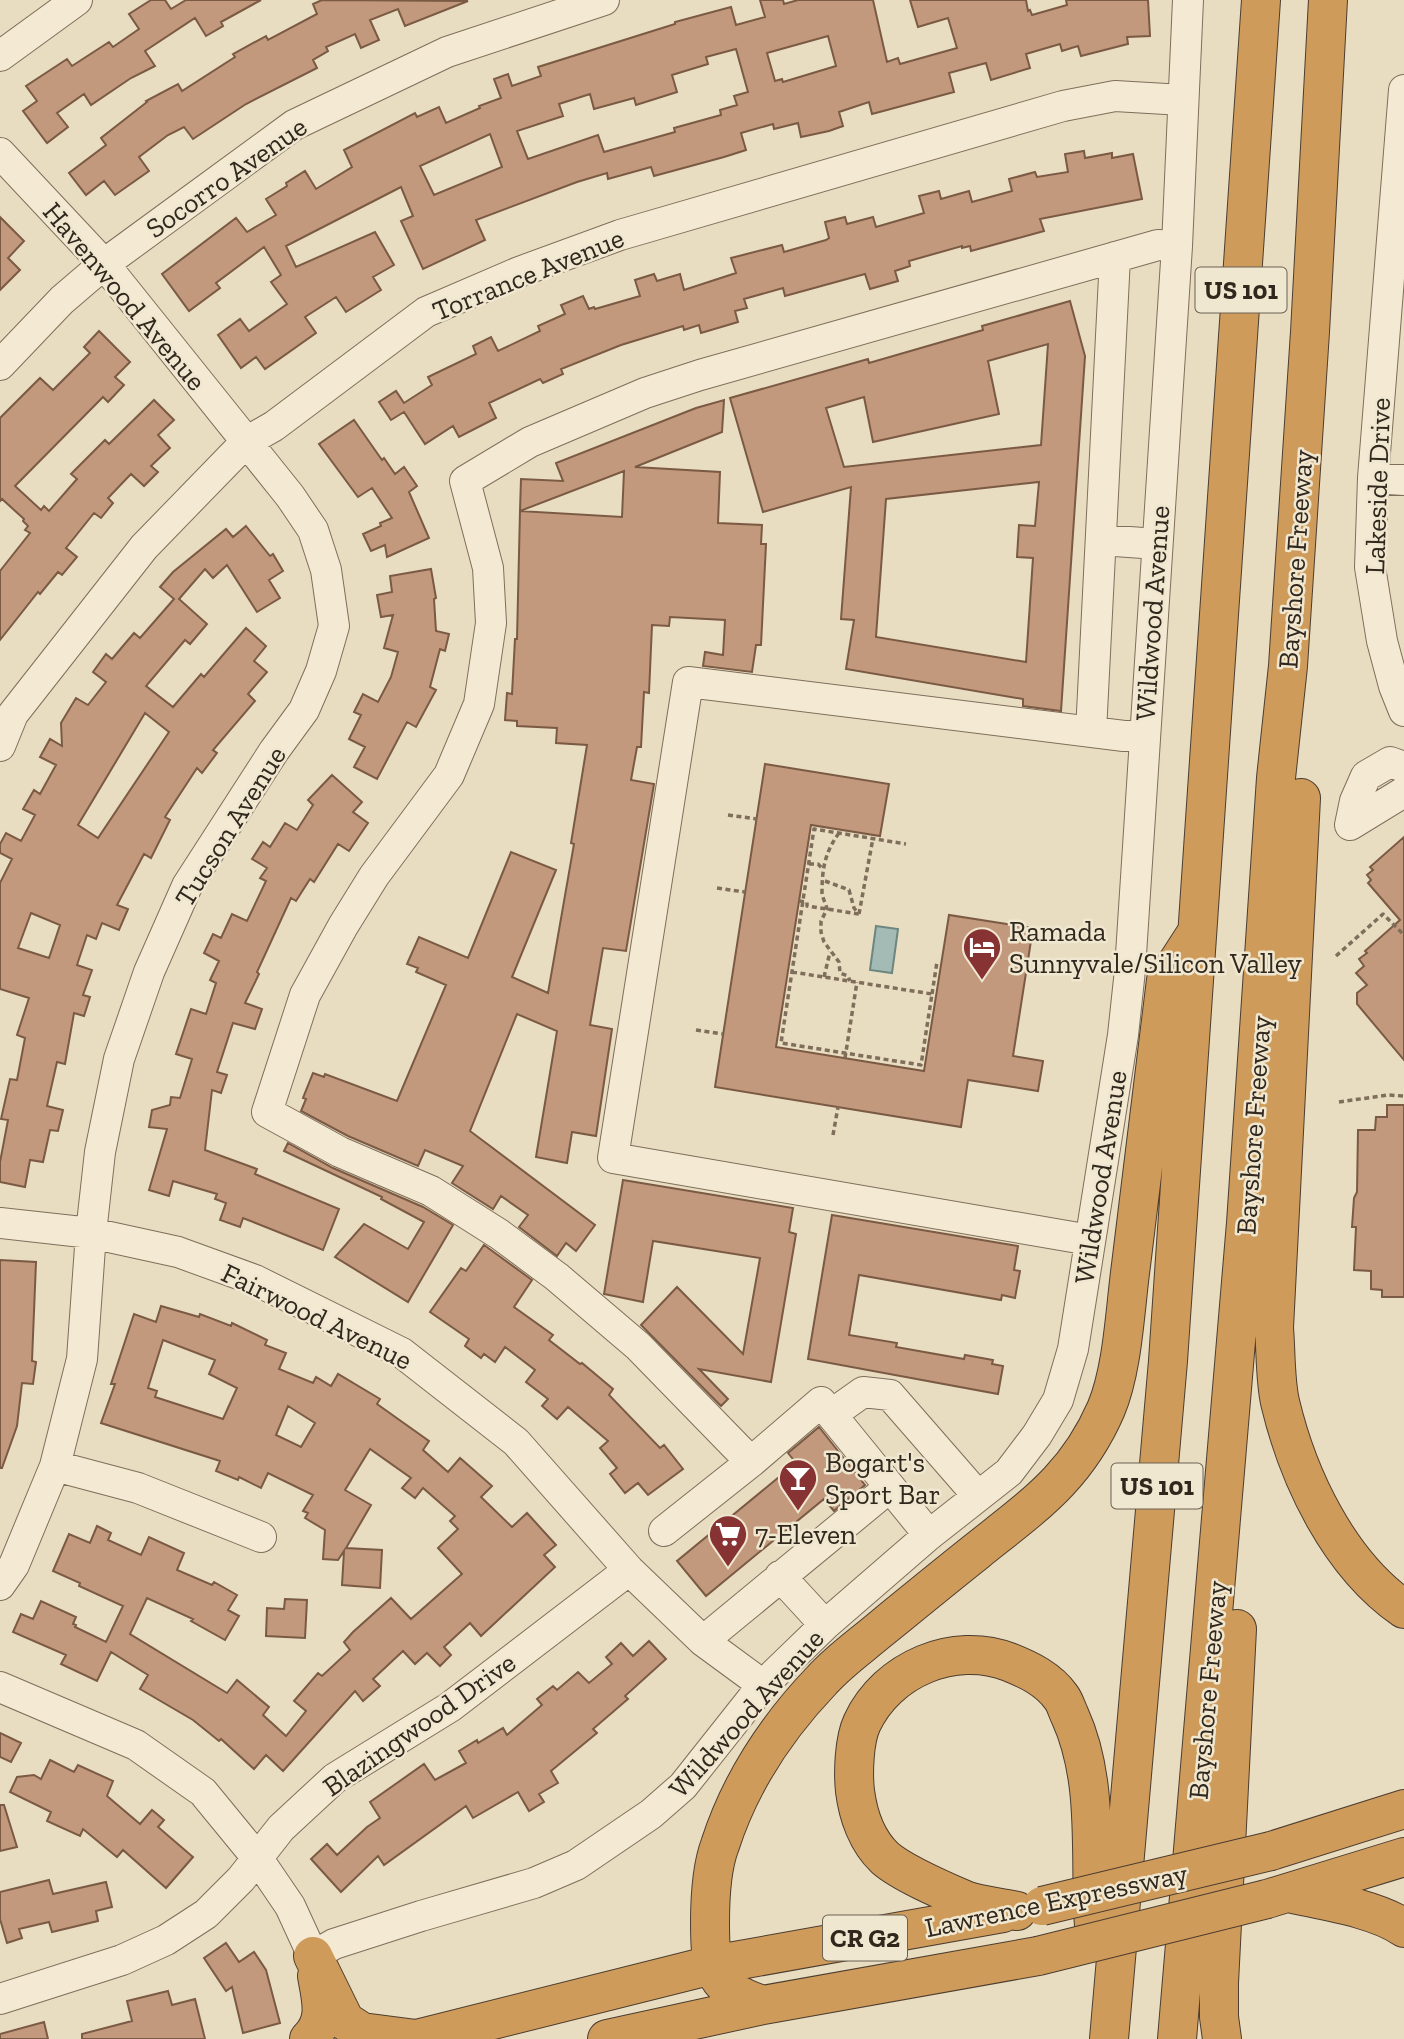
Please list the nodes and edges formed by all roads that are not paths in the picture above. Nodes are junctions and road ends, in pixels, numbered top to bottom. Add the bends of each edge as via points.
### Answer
1 (77, 0) edge
2 (604, 0) edge
3 (1188, 0) edge
4 (1261, 0) edge
5 (1328, 0) edge
6 (0, 56) edge
7 (1404, 90) edge
8 (1183, 100) junction
9 (0, 152) edge
10 (1177, 246) junction
11 (1115, 257) junction
12 (104, 264) junction
13 (0, 365) edge
14 (246, 442) junction
15 (1373, 478) junction
16 (1404, 480) edge
17 (1101, 540) junction
18 (1157, 544) junction
19 (1288, 666) junction
20 (1404, 711) edge
21 (1091, 732) junction
22 (1134, 735) junction
23 (0, 746) edge
24 (1404, 770) edge
25 (1379, 797) edge
26 (1197, 932) junction
27 (0, 1223) edge
28 (91, 1233) junction
29 (1090, 1240) junction
30 (1234, 1375) junction
31 (832, 1414) junction
32 (751, 1462) junction
33 (55, 1466) junction
34 (890, 1487) junction
35 (978, 1496) junction
36 (664, 1531) dead end
37 (929, 1535) junction
38 (261, 1537) dead end
39 (629, 1570) junction
40 (780, 1576) junction
41 (0, 1585) edge
42 (1404, 1609) edge
43 (825, 1625) junction
44 (703, 1641) junction
45 (763, 1685) junction
46 (0, 1687) edge
47 (1404, 1809) edge
48 (1404, 1857) edge
49 (258, 1858) junction
50 (1278, 1896) junction
51 (1030, 1909) junction
52 (1404, 1928) edge
53 (313, 1956) junction
54 (712, 1965) junction
55 (0, 1999) edge
56 (763, 2005) junction
57 (309, 2039) edge
58 (416, 2039) edge
59 (607, 2039) edge
60 (1103, 2039) edge
61 (1109, 2039) edge
62 (1177, 2039) edge
63 (1222, 2039) edge

1 - 6 street
2 - 12 street, Socorro Avenue via 447,52 294,125
3 - 8 street, Wildwood Avenue
4 - 26 highway, US 101
5 - 19 highway, Bayshore Freeway / US 101
7 - 15 street, Lakeside Drive
8 - 10 street, Wildwood Avenue
8 - 14 street, Torrance Avenue via 1115,96 1063,106 620,236 519,272 426,312
9 - 12 street, Havenwood Avenue
10 - 11 street via 1157,245
10 - 18 street, Wildwood Avenue
11 - 17 street
11 - 32 street via 645,393 530,442 465,481 488,568 491,623 479,704 449,775 374,876 305,995 267,1112 340,1152 431,1191 499,1234 558,1277 638,1346
12 - 13 street, Socorro Avenue
12 - 14 street, Havenwood Avenue
14 - 23 street, Torrance Avenue via 144,547 13,714
14 - 28 street, Tucson Avenue via 313,530 326,570 334,626 304,710 187,886 149,972 119,1059 100,1152
15 - 16 street
15 - 20 street, Lakeside Drive via 1370,567 1394,686
17 - 18 street
17 - 21 street
18 - 22 street, Wildwood Avenue
19 - 30 highway, Bayshore Freeway / US 101
19 - 42 highway via 1302,778 1274,1328 1279,1400 1298,1463 1323,1515 1374,1583
21 - 22 street
21 - 29 street via 688,682 613,1158
22 - 29 street, Wildwood Avenue via 1130,970
24 - 25 street
26 - 54 highway via 1166,980 1125,1314 1106,1410 1073,1467 1051,1492 823,1678 780,1730 742,1791 719,1847 710,1908
26 - 61 highway, US 101 via 1168,1361
27 - 28 street, Fairwood Avenue
28 - 33 street, Tucson Avenue via 82,1359
28 - 39 street, Fairwood Avenue via 178,1252 256,1280 402,1353 516,1441
29 - 35 street, Wildwood Avenue via 1073,1349 1058,1400 1009,1472
30 - 62 highway, Bayshore Freeway / US 101
30 - 63 highway via 1240,1589 1219,1983
31 - 32 street via 821,1402
31 - 34 street
31 - 35 street via 863,1392 890,1395
32 - 36 street
33 - 38 street via 138,1488
33 - 41 street, Tucson Avenue via 14,1565
34 - 37 street
34 - 40 street
35 - 37 street, Wildwood Avenue
37 - 43 street, Wildwood Avenue
39 - 44 street, Fairwood Avenue
39 - 49 street, Blazingwood Drive via 450,1707 335,1778 281,1828
40 - 43 street
40 - 44 street
43 - 45 street, Wildwood Avenue
44 - 45 street, Fairwood Avenue
45 - 53 street, Wildwood Avenue via 683,1786 652,1814 576,1865 534,1883 334,1944
46 - 49 street via 136,1745 203,1792
47 - 51 highway, Lawrence Expressway / CR G2, bridge via 1271,1851
48 - 50 highway, Lawrence Expressway / CR G2
49 - 53 street via 290,1906
49 - 55 street, Blazingwood Drive via 206,1914 166,1940 122,1960
50 - 52 highway via 1340,1904
50 - 56 highway, Lawrence Expressway / CR G2, bridge via 1038,1956
51 - 54 highway, Lawrence Expressway / CR G2
51 - 60 highway via 967,1900 912,1874 886,1858 862,1824 853,1772 861,1724 887,1688 920,1665 959,1654 995,1657 1035,1672 1061,1697 1085,1762
53 - 57 highway via 323,2012
53 - 58 highway via 345,2021 362,2032
54 - 56 highway via 737,1997
54 - 58 highway, Lawrence Expressway / CR G2
56 - 59 highway, Lawrence Expressway / CR G2

